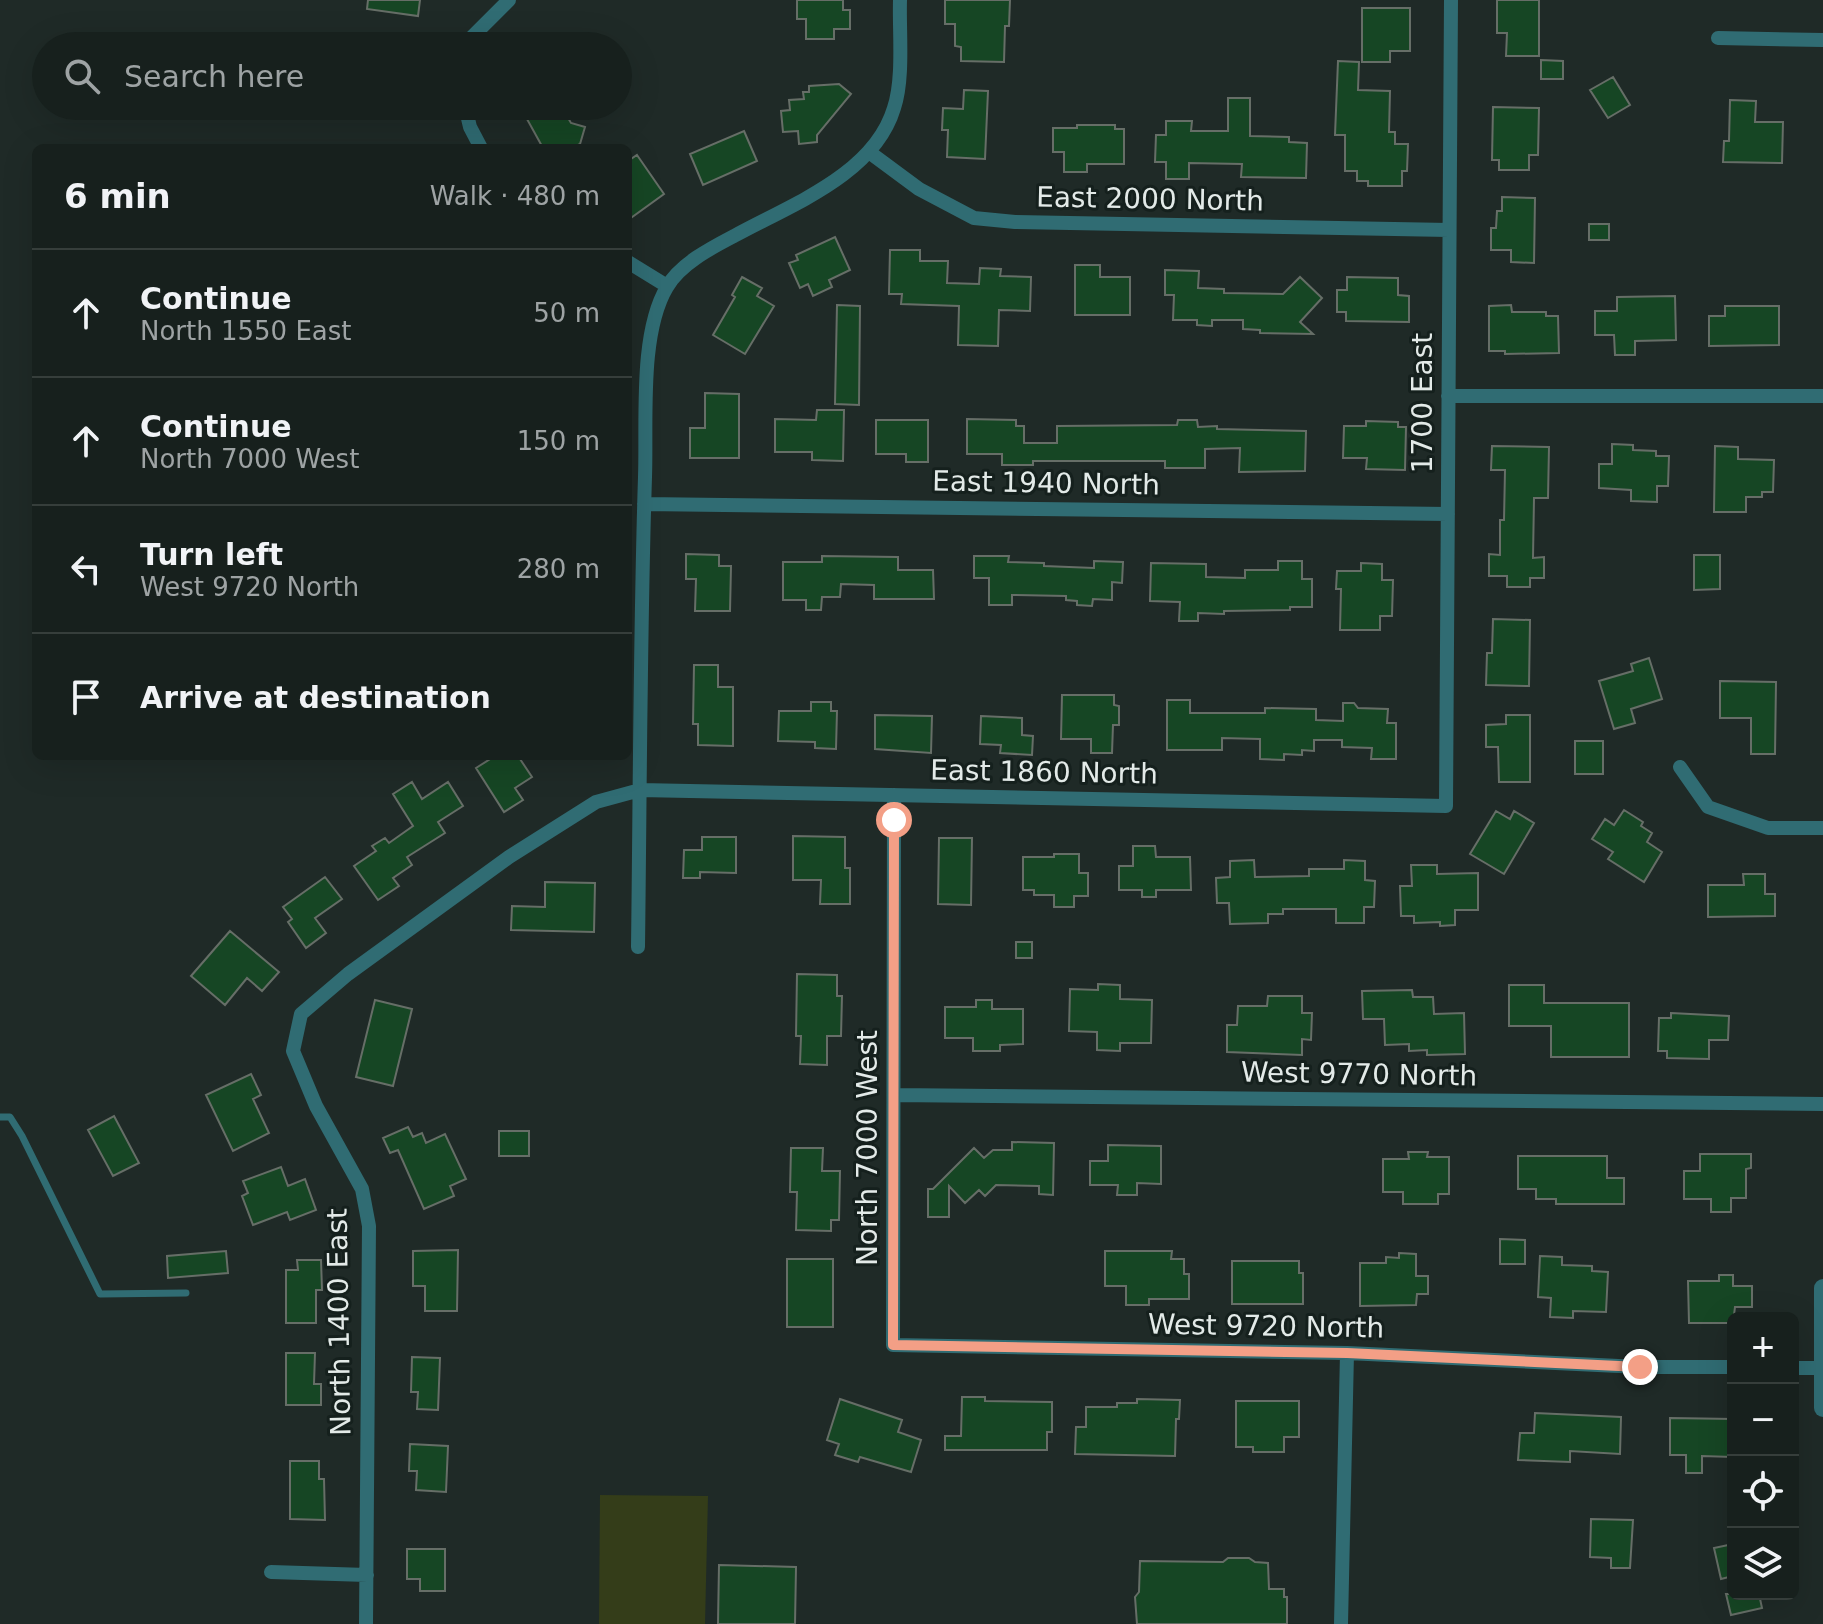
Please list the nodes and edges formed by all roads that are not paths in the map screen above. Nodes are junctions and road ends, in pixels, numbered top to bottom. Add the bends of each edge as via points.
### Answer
1 (509, 0) edge
2 (900, 0) edge
3 (1451, 0) edge
4 (477, 32) edge
5 (1718, 38) dead end
6 (1823, 40) edge
7 (468, 120) edge
8 (479, 144) edge
9 (869, 152) junction
10 (1449, 230) junction
11 (632, 264) edge
12 (667, 286) junction
13 (1448, 396) junction
14 (1823, 396) edge
15 (644, 504) junction
16 (1448, 514) junction
17 (1680, 767) dead end
18 (640, 790) junction
19 (894, 795) junction
20 (1446, 806) joint
21 (1823, 828) edge
22 (638, 947) dead end
23 (894, 1095) junction
24 (1823, 1104) edge
25 (0, 1117) edge
26 (1823, 1288) edge
27 (186, 1293) dead end
28 (893, 1345) joint
29 (1347, 1353) junction
30 (1727, 1367) edge
31 (1799, 1368) edge
32 (1822, 1368) edge
33 (1823, 1408) edge
34 (271, 1572) dead end
35 (367, 1575) junction
36 (366, 1624) edge
37 (1341, 1624) edge

1 - 4 street
2 - 9 street via 895,107
3 - 10 street, 1700 East
5 - 6 street
7 - 8 street
9 - 10 street, East 2000 North via 919,189 974,218
9 - 12 street via 845,175 722,242
10 - 13 street, 1700 East
11 - 12 street
12 - 15 street via 649,334
13 - 14 street
13 - 16 street, 1700 East
15 - 16 street, East 1940 North
15 - 18 street
16 - 20 street, 1700 East
17 - 21 street via 1708,807 1768,828
18 - 19 street, East 1860 North
18 - 22 street
18 - 35 street, North 1400 East via 596,802 509,857 301,1014 293,1051 316,1106 362,1189 369,1226
19 - 20 street, East 1860 North
19 - 23 street, North 7000 West
23 - 24 street, West 9770 North
23 - 28 street, North 7000 West
25 - 27 lane via 10,1117 22,1136 100,1294
26 - 32 street
28 - 29 street, West 9720 North
29 - 30 street, West 9720 North
29 - 37 street
31 - 32 street
32 - 33 street
34 - 35 street
35 - 36 street, North 1400 East

